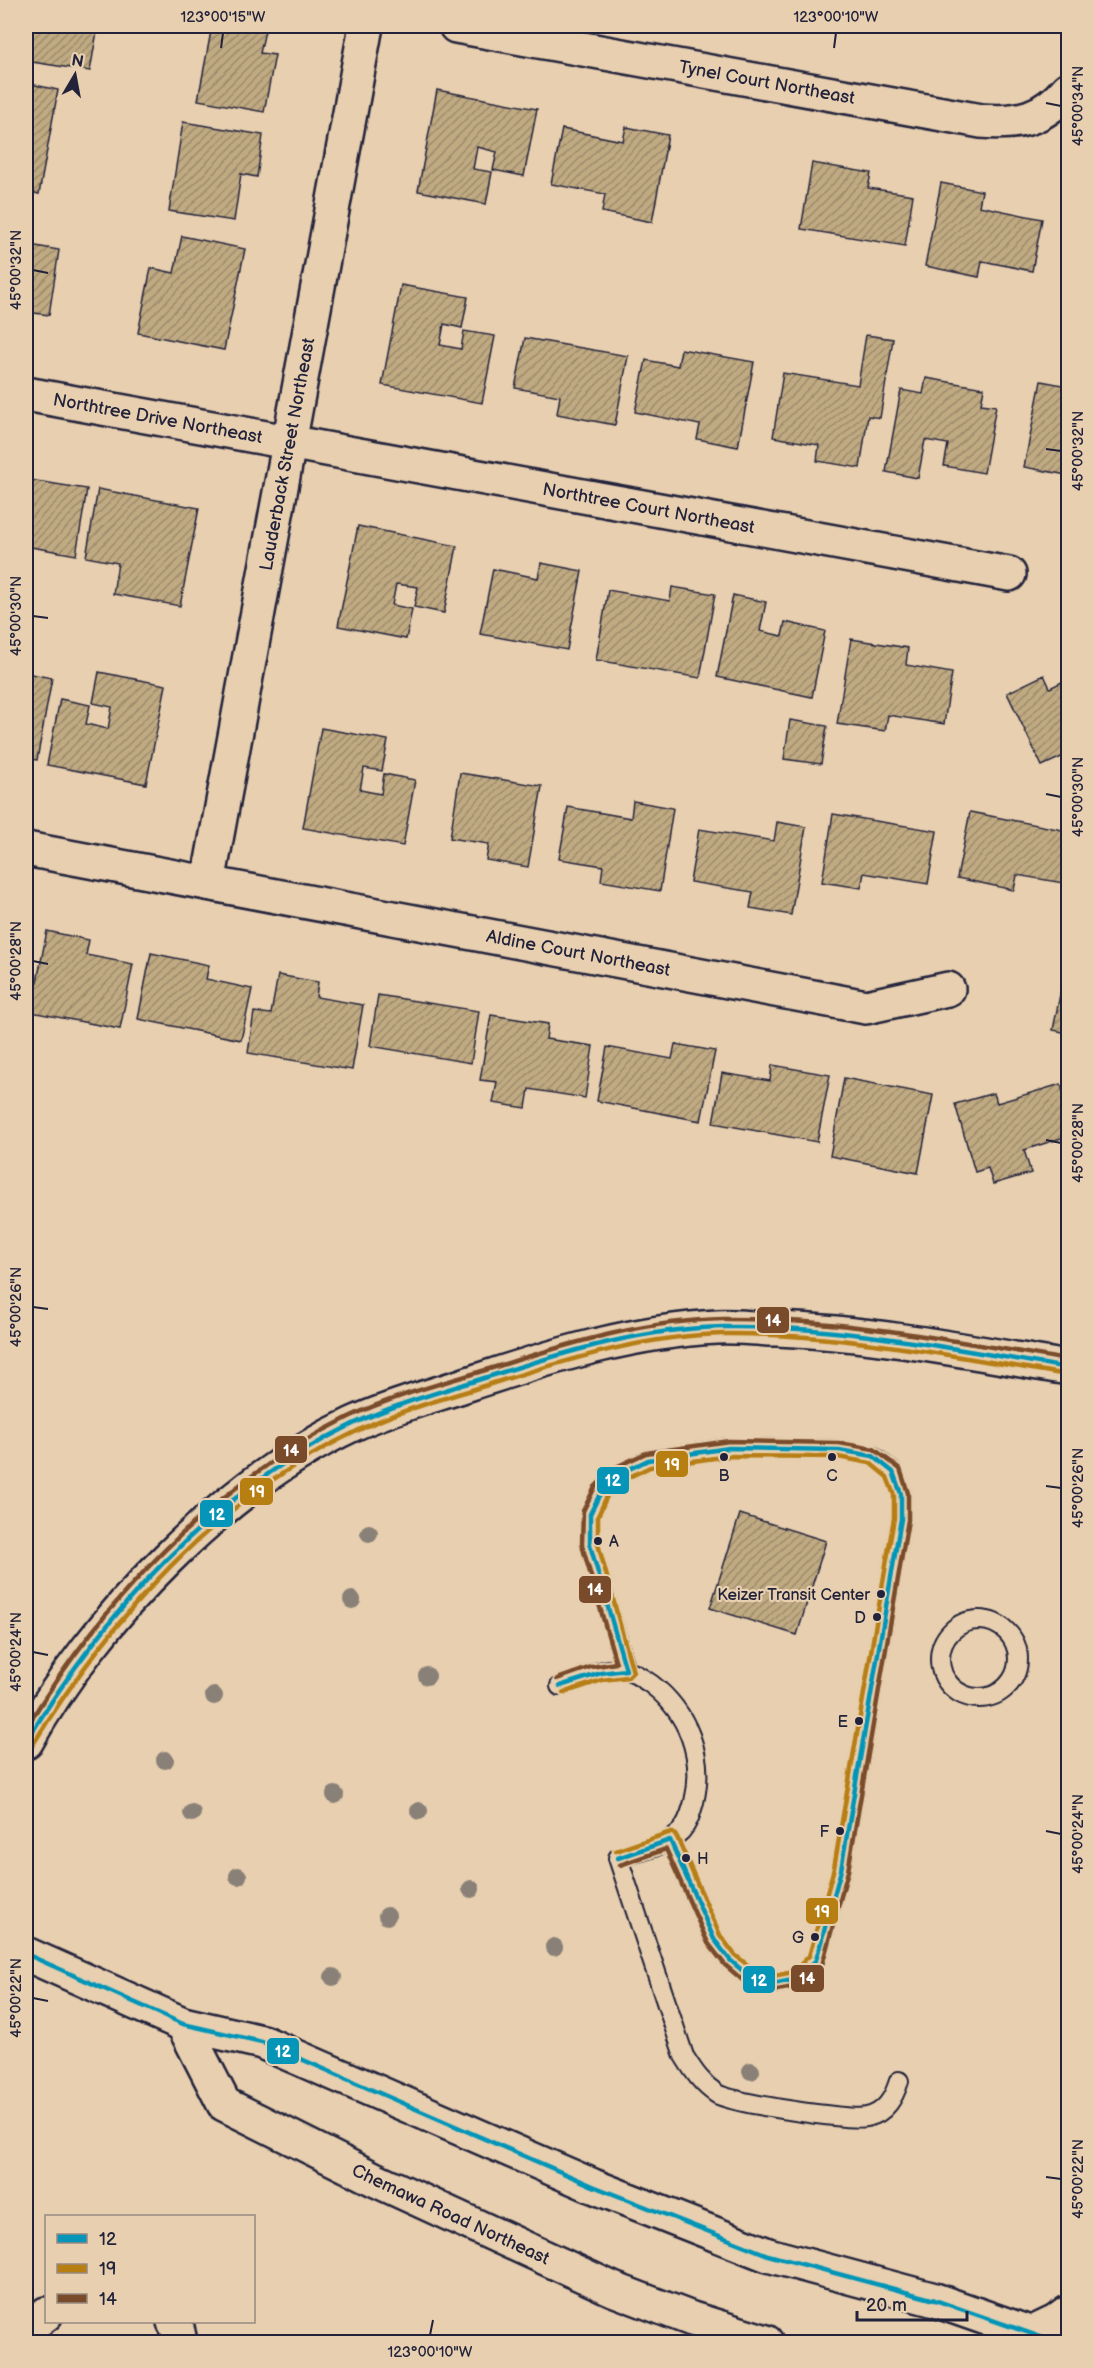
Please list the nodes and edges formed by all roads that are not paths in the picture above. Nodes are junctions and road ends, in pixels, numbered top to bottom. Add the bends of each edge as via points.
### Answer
1 (366, 26) edge
2 (456, 26) edge
3 (1068, 89) edge
4 (26, 394) edge
5 (290, 442) junction
6 (1008, 574) dead end
7 (26, 849) edge
8 (208, 882) junction
9 (948, 989) dead end
10 (1068, 1368) edge
11 (940, 1652) joint
12 (626, 1670) junction
13 (560, 1686) dead end
14 (26, 1742) edge
15 (670, 1840) junction
16 (26, 1954) edge
17 (183, 2024) junction
18 (899, 2081) dead end
19 (1068, 2313) edge
20 (45, 2315) edge
21 (175, 2323) edge
22 (26, 2329) edge
23 (1043, 2338) edge
24 (180, 2343) edge
25 (766, 2343) edge

1 - 5 street, Lauderback Street Northeast
2 - 3 street, Tynel Court Northeast via 981,121 1008,123 1033,117 1056,104
4 - 5 street, Northtree Drive Northeast
5 - 6 street, Northtree Court Northeast
5 - 8 street, Lauderback Street Northeast
7 - 8 street, Aldine Court Northeast
8 - 9 street, Aldine Court Northeast via 866,1006
10 - 14 street via 895,1339 718,1327 651,1334 582,1349 411,1402 354,1423 294,1455 226,1506 159,1568 114,1618 80,1660
11 - 11 lane via 940,1668 947,1682 958,1693 973,1698 1002,1691 1013,1679 1018,1665 1011,1636 1000,1625 985,1620 970,1620 956,1627 945,1638
12 - 13 lane via 598,1673
12 - 15 lane via 666,1695 685,1722 696,1753 698,1786 690,1817
12 - 15 lane via 590,1545 590,1514 601,1492 619,1474 648,1460 729,1448 838,1450 873,1456 893,1472 901,1494 901,1519 841,1870 816,1960 797,1979 773,1984 750,1977 714,1939
15 - 18 lane via 618,1858 684,2056 698,2079 720,2096 837,2117 867,2117 880,2112 890,2103
16 - 17 street
17 - 23 street via 262,2042 593,2186 768,2254 935,2300
17 - 25 street, Chemawa Road Northeast via 224,2104 374,2180 613,2289
19 - 23 street
20 - 22 street
21 - 24 street

